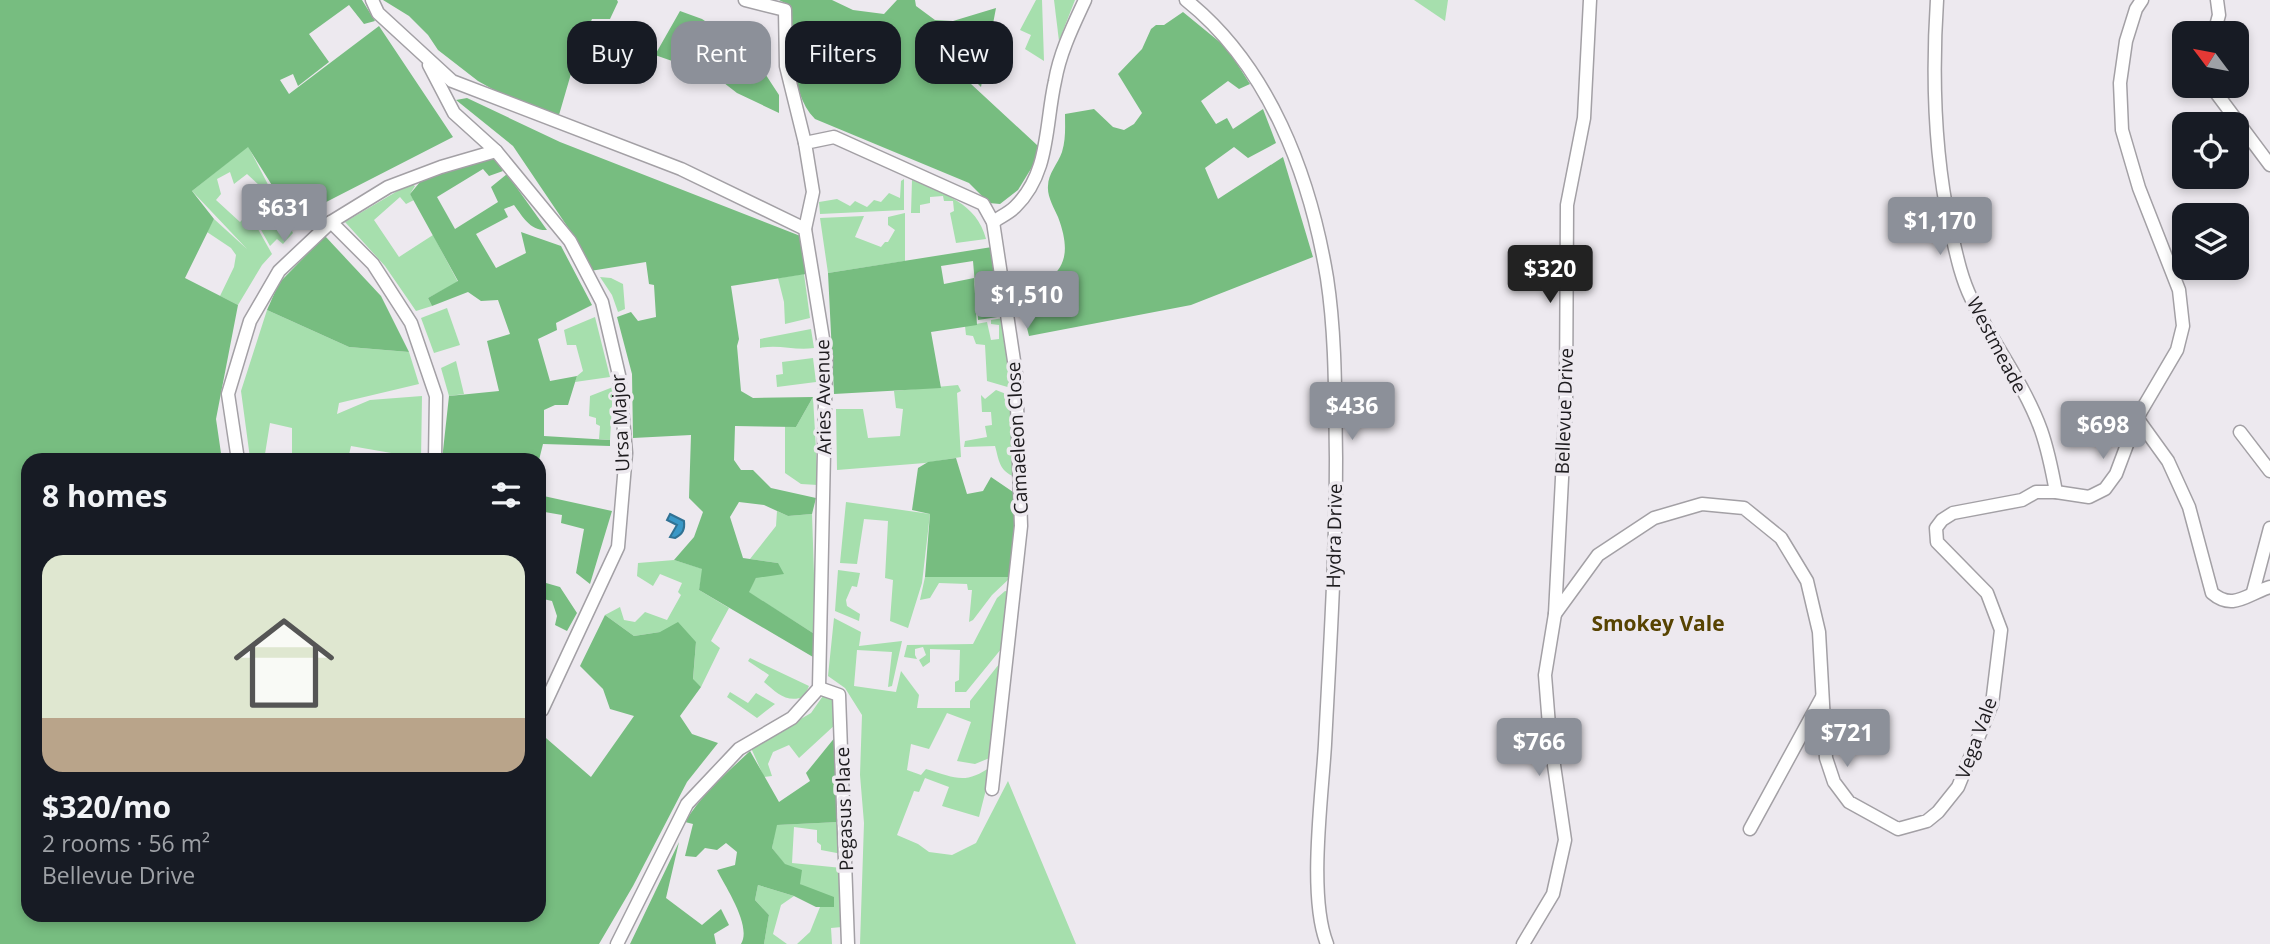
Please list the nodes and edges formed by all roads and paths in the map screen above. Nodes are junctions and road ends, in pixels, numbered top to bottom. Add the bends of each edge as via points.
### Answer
1 (372, 0) edge
2 (745, 0) edge
3 (1085, 0) edge
4 (1186, 0) edge
5 (1590, 0) edge
6 (1937, 0) edge
7 (2142, 0) edge
8 (2217, 0) edge
9 (2217, 21) edge
10 (424, 55) junction
11 (2220, 98) edge
12 (805, 142) junction
13 (496, 151) junction
14 (2270, 165) edge
15 (331, 222) junction
16 (993, 222) junction
17 (805, 229) junction
18 (2137, 418) junction
19 (2240, 432) dead end
20 (237, 453) edge
21 (435, 453) edge
22 (2270, 471) edge
23 (2056, 492) junction
24 (2270, 528) edge
25 (2270, 587) edge
26 (2253, 592) junction
27 (1555, 614) junction
28 (819, 688) junction
29 (1822, 696) junction
30 (546, 700) edge
31 (992, 789) dead end
32 (1750, 829) dead end
33 (617, 944) edge
34 (848, 944) edge
35 (1327, 944) edge
36 (1523, 944) edge

1 - 10 street via 378,13
2 - 12 street via 785,10 786,66
3 - 16 street via 1063,49 1045,152 1035,181 1015,207
4 - 35 street, Hydra Drive via 1237,50 1266,94 1310,206 1327,278 1335,373 1336,548 1317,876
5 - 27 street, Bellevue Drive via 1584,118 1567,205 1566,401
6 - 23 street, Westmeade via 1933,54 1937,146 1959,268 2040,427
7 - 18 street via 2126,41 2120,83 2122,131 2179,290 2183,326 2177,350
8 - 9 street
10 - 13 street, Ursa Major via 454,113
10 - 17 street via 452,81 681,169
11 - 14 street
12 - 16 street via 834,137 984,204
12 - 17 street via 813,192
13 - 15 street via 388,187
13 - 30 street, Ursa Major via 570,241 602,302 619,375 626,453 618,547
15 - 20 street via 279,271 250,321 228,394
15 - 21 street via 373,264 411,323 436,396
16 - 31 street, Camaeleon Close via 1016,374 1021,526
17 - 28 street, Aries Avenue via 826,357
18 - 23 street via 2116,474 2105,489 2089,497
18 - 26 street via 2180,485 2212,593 2230,603
19 - 22 street
23 - 29 street, Vega Vale via 2036,492 2022,500 1953,513 1936,528 1937,542 1987,593 2001,630 1993,704 1958,787 1927,821 1898,829 1849,802 1834,782 1826,758
24 - 26 street
25 - 26 street
27 - 29 street, Vega Vale via 1598,555 1654,518 1702,503 1744,508 1781,538 1807,581 1819,632
27 - 36 street, Bellevue Drive via 1545,675 1565,840 1553,894
28 - 33 street via 792,718 740,749 687,804
28 - 34 street, Pegasus Place via 839,695
29 - 32 street

